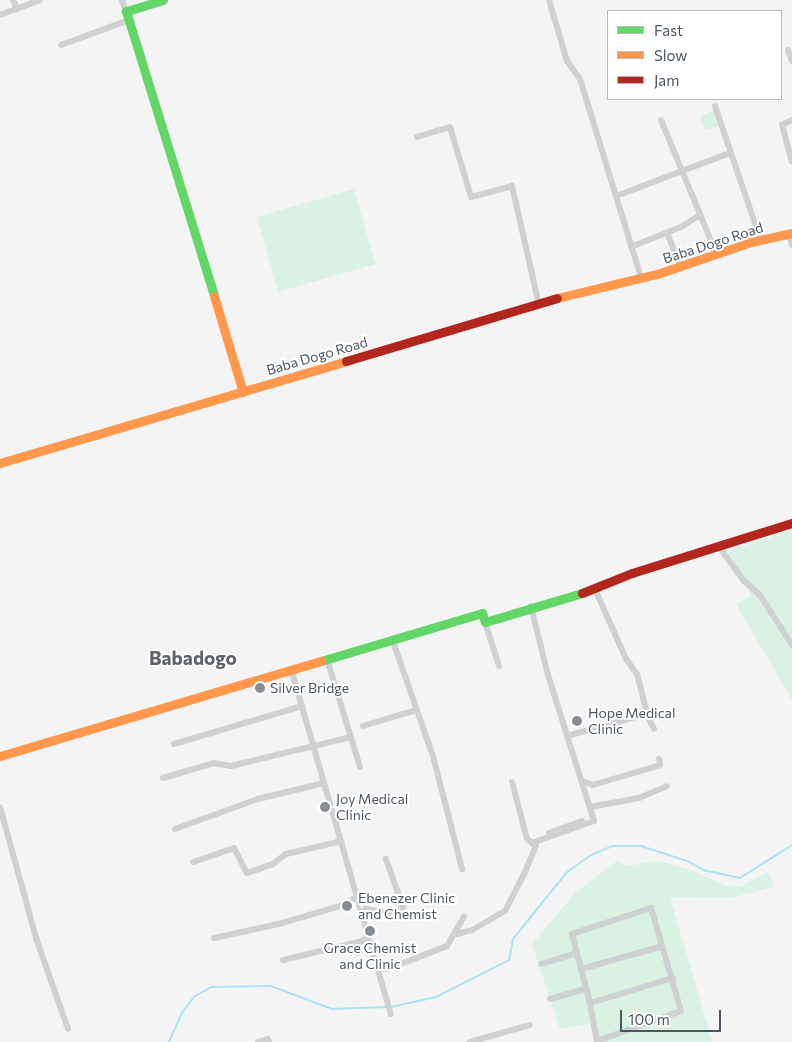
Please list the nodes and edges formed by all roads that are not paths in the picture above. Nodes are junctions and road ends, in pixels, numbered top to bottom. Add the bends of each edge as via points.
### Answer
1 (13, 0) edge
2 (40, 0) edge
3 (122, 0) edge
4 (164, 0) edge
5 (549, 0) edge
6 (143, 3) edge
7 (17, 9) junction
8 (0, 15) edge
9 (127, 16) junction
10 (61, 45) dead end
11 (788, 50) dead end
12 (792, 61) edge
13 (715, 106) dead end
14 (661, 120) dead end
15 (792, 120) edge
16 (417, 137) dead end
17 (730, 153) junction
18 (792, 162) edge
19 (681, 171) junction
20 (616, 196) junction
21 (700, 215) junction
22 (667, 233) junction
23 (791, 234) edge
24 (761, 241) junction
25 (792, 245) edge
26 (631, 247) junction
27 (716, 253) junction
28 (681, 266) junction
29 (641, 277) junction
30 (539, 305) junction
31 (242, 392) junction
32 (0, 463) edge
33 (792, 523) edge
34 (720, 548) junction
35 (595, 589) junction
36 (531, 606) junction
37 (485, 622) junction
38 (392, 639) junction
39 (792, 644) edge
40 (327, 659) junction
41 (499, 666) dead end
42 (292, 672) junction
43 (302, 706) junction
44 (416, 710) junction
45 (647, 714) junction
46 (363, 726) dead end
47 (654, 729) dead end
48 (567, 736) junction
49 (351, 737) junction
50 (174, 744) dead end
51 (313, 746) junction
52 (0, 756) edge
53 (659, 759) dead end
54 (360, 767) dead end
55 (163, 778) dead end
56 (582, 781) junction
57 (512, 782) dead end
58 (324, 783) junction
59 (667, 786) dead end
60 (0, 807) edge
61 (590, 807) junction
62 (583, 821) dead end
63 (175, 830) dead end
64 (342, 841) junction
65 (534, 844) junction
66 (386, 859) dead end
67 (193, 862) dead end
68 (462, 869) dead end
69 (358, 897) junction
70 (361, 908) junction
71 (464, 916) dead end
72 (457, 934) dead end
73 (370, 935) junction
74 (214, 938) dead end
75 (663, 946) junction
76 (576, 954) junction
77 (284, 960) dead end
78 (541, 964) dead end
79 (377, 969) junction
80 (581, 969) junction
81 (673, 978) junction
82 (586, 989) junction
83 (550, 999) dead end
84 (590, 1003) junction
85 (391, 1013) dead end
86 (530, 1025) dead end
87 (68, 1029) dead end
88 (258, 1042) edge
89 (269, 1042) edge
90 (470, 1042) edge
91 (598, 1042) edge

1 - 7 street
2 - 7 street
3 - 9 street
4 - 6 street
5 - 20 street via 567,61 580,79
6 - 9 street
7 - 8 street
9 - 10 street
9 - 31 street
11 - 12 street
13 - 17 street
14 - 19 street
15 - 18 street via 782,126
16 - 30 street via 450,127 471,196 512,186
17 - 19 street
17 - 24 street
19 - 20 street
19 - 21 street
20 - 26 street
21 - 22 street
21 - 27 street
22 - 26 street
22 - 28 street
23 - 24 street, Baba Dogo Road
23 - 25 street
24 - 27 street, Baba Dogo Road
26 - 29 street
27 - 28 street, Baba Dogo Road
28 - 29 street, Baba Dogo Road
29 - 30 street, Baba Dogo Road via 598,286
30 - 31 street, Baba Dogo Road
31 - 32 street, Baba Dogo Road
33 - 34 street
34 - 35 street via 632,573
34 - 39 street via 744,581 760,595
35 - 36 street
35 - 45 street via 626,659 637,674
36 - 37 street
36 - 48 street
37 - 38 street via 482,613
37 - 41 street
38 - 40 street
38 - 44 street
40 - 42 street
40 - 49 street
42 - 43 street
42 - 52 street
43 - 50 street
43 - 51 street
44 - 46 street
44 - 68 street via 432,756
45 - 47 street
45 - 48 street
48 - 56 street
49 - 51 street
49 - 54 street
51 - 55 street via 231,766 214,763
51 - 58 street
53 - 56 street via 660,765 593,785
56 - 61 street
57 - 65 street via 527,839
58 - 63 street via 258,799
58 - 64 street
59 - 61 street via 639,798
60 - 87 street via 36,938
61 - 65 street via 594,821
62 - 65 street via 563,826
64 - 67 street via 286,854 274,864 247,873 234,848
64 - 69 street
65 - 72 street via 505,911 472,930
66 - 70 street via 403,907 388,913
69 - 70 street
69 - 74 street via 340,906
70 - 73 street
71 - 79 street via 447,946 388,969
73 - 77 street via 362,940
73 - 79 street
75 - 76 street via 651,908 573,932
75 - 80 street
75 - 81 street
76 - 78 street
76 - 80 street
79 - 85 street
80 - 82 street
81 - 84 street
81 - 91 street via 681,1006 678,1014
82 - 83 street
82 - 84 street
84 - 91 street
86 - 90 street
88 - 89 street via 268,1039

